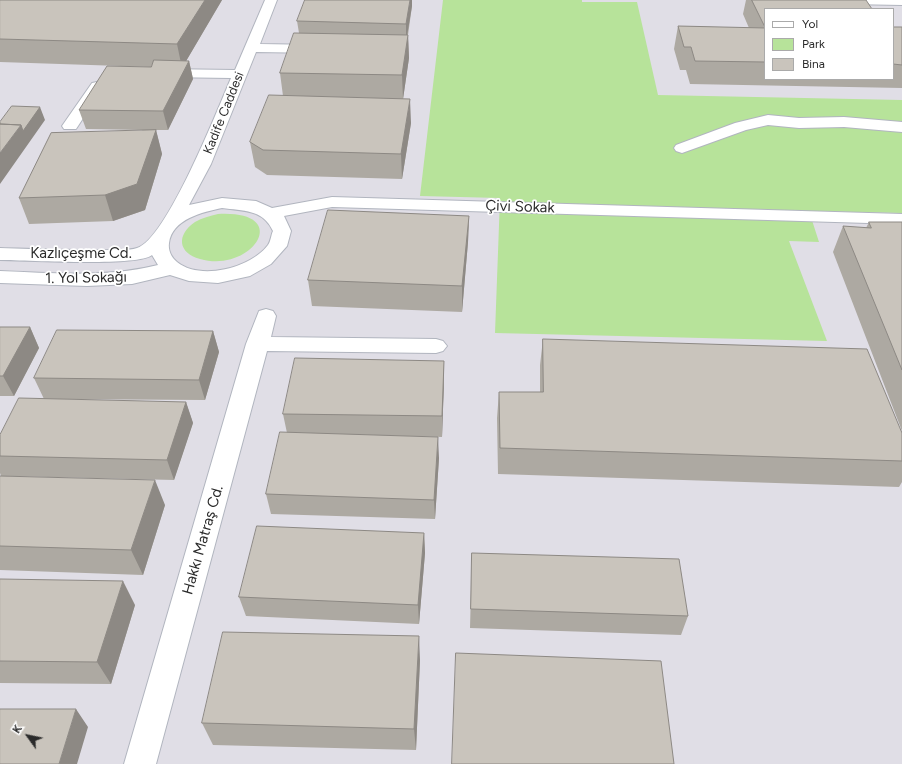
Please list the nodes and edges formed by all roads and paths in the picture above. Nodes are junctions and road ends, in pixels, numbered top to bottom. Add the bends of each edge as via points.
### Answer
1 (271, 0) edge
2 (848, 0) edge
3 (902, 2) edge
4 (251, 48) junction
5 (330, 49) edge
6 (106, 72) edge
7 (145, 72) edge
8 (240, 74) junction
9 (70, 126) dead end
10 (902, 127) edge
11 (682, 148) dead end
12 (272, 213) junction
13 (902, 219) edge
14 (171, 222) junction
15 (159, 241) junction
16 (0, 254) edge
17 (172, 268) junction
18 (0, 277) edge
19 (266, 316) dead end
20 (257, 344) junction
21 (436, 346) dead end
22 (140, 764) edge

1 - 4 street, Kadife Caddesi
2 - 3 street
4 - 5 street
4 - 8 street, Kadife Caddesi
6 - 9 street
7 - 8 street
8 - 14 street, Kadife Caddesi via 204,164
10 - 11 street via 768,120 741,126
12 - 13 street, Çivi Sokak via 332,202
12 - 14 street via 258,206 222,203 203,206
12 - 17 street via 281,223 283,235 279,247 267,259 250,269 230,275 208,277
14 - 15 street
15 - 16 street, Kazlıçeşme Cd. via 142,254
15 - 17 street via 160,256
17 - 18 street, 1. Yol Sokağı via 132,278 87,280
19 - 20 street, Hakkı Matraş Cd.
20 - 21 street
20 - 22 street, Hakkı Matraş Cd.

